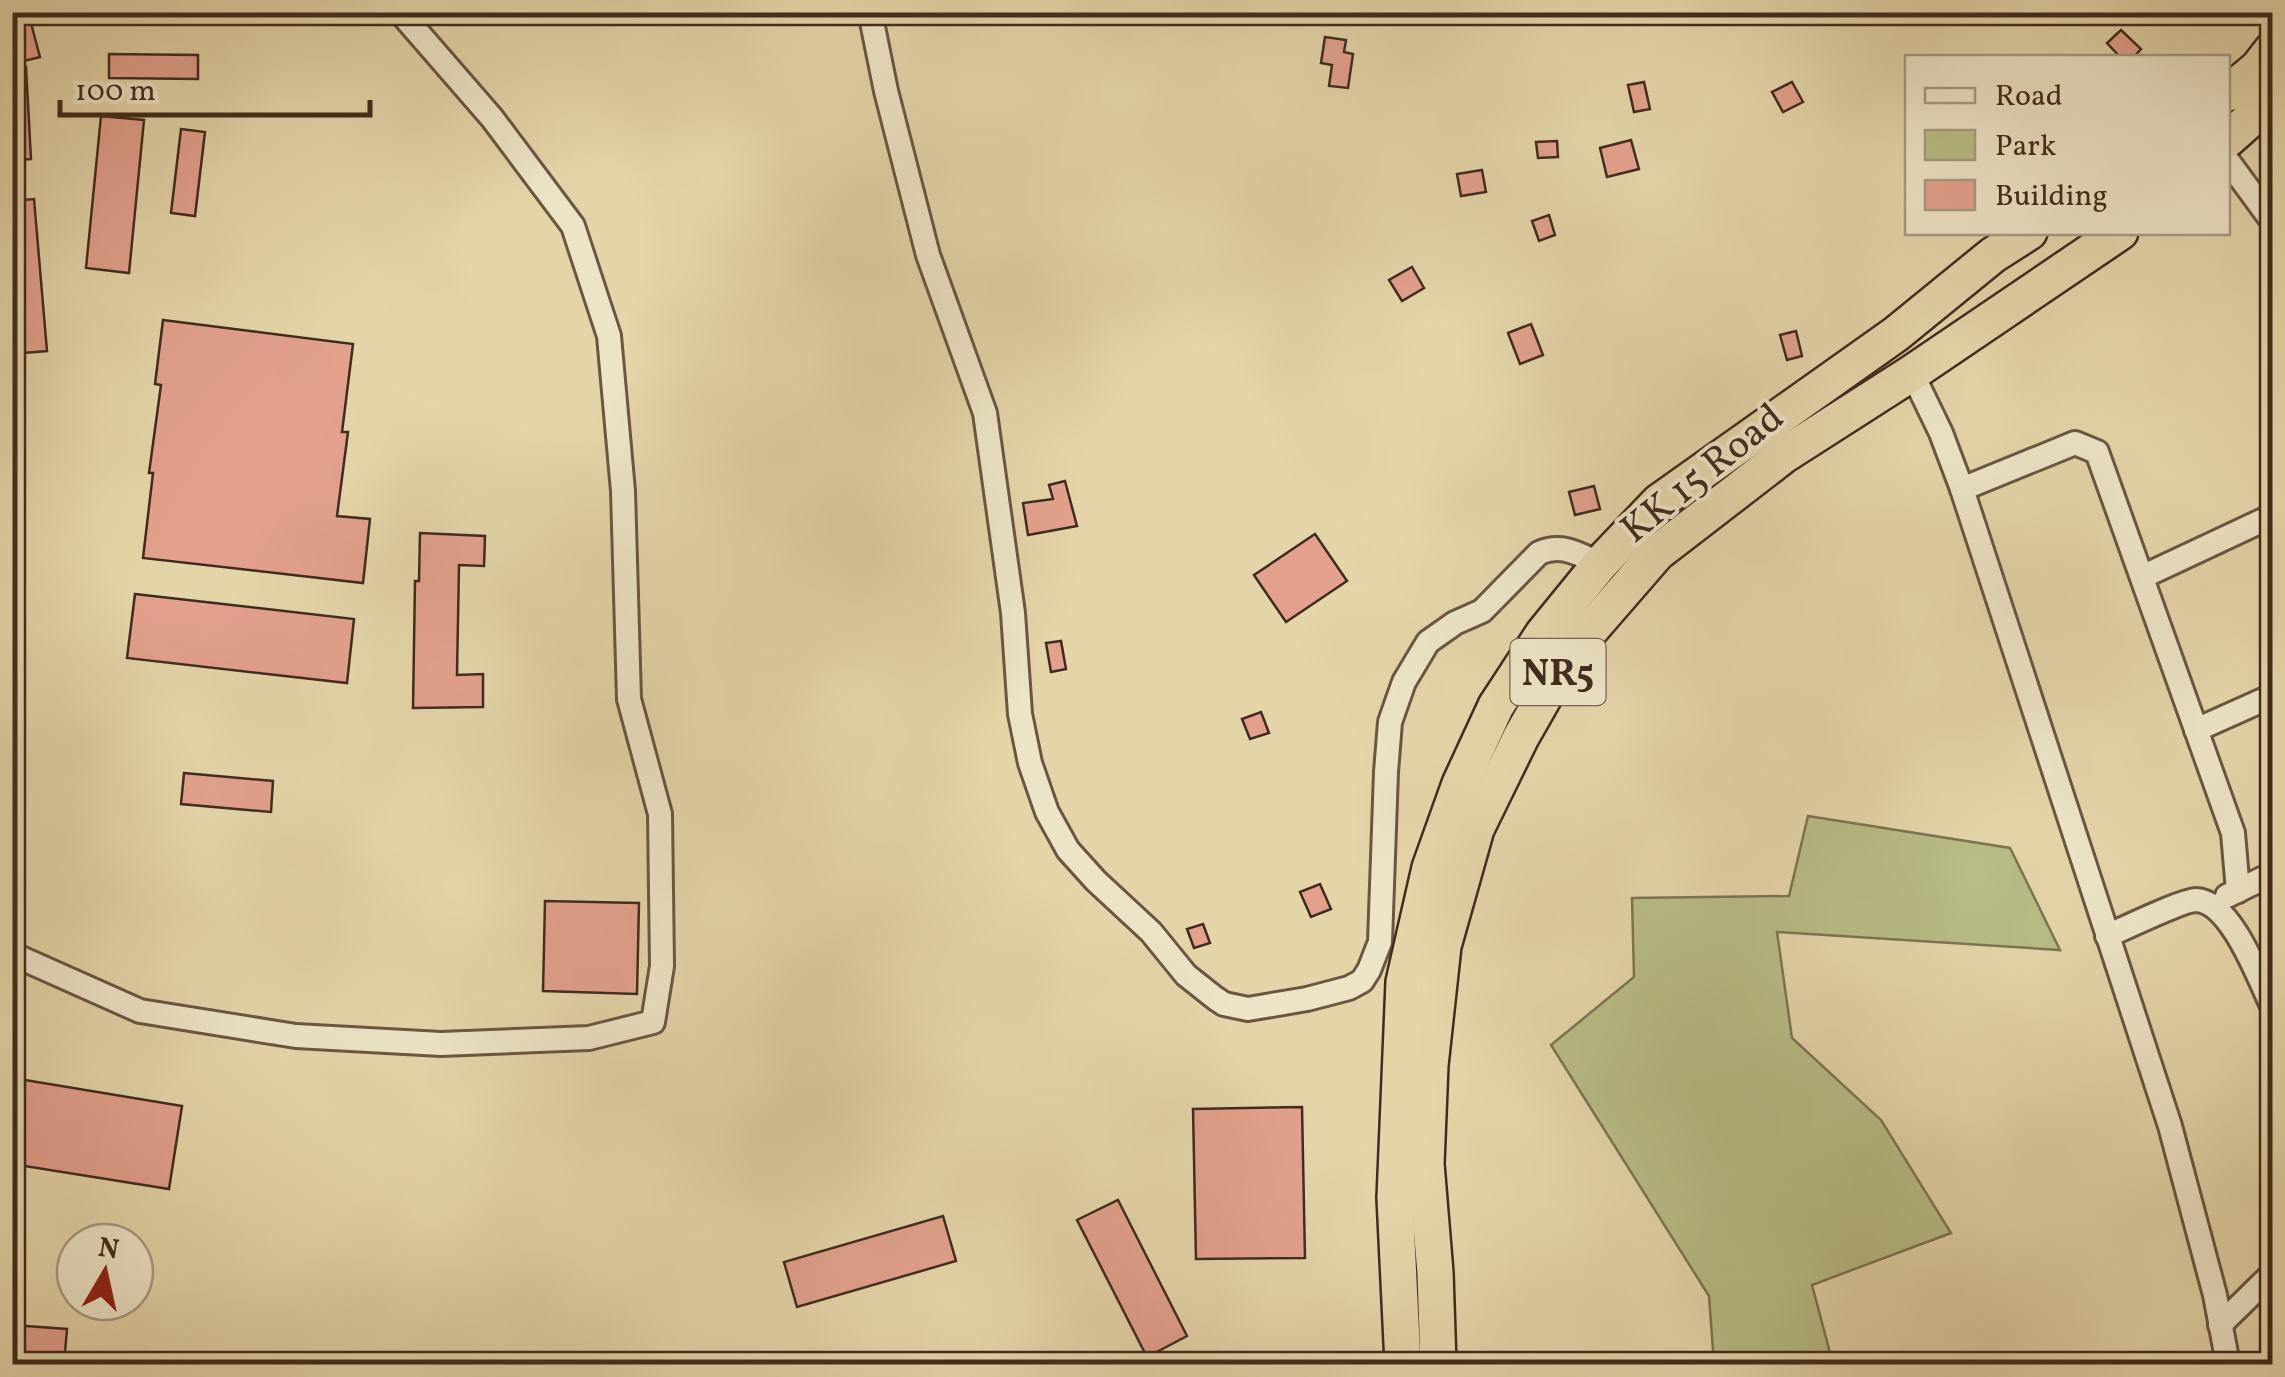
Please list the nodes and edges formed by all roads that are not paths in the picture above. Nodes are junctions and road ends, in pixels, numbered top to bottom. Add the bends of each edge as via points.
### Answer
1 (400, 12) edge
2 (870, 12) edge
3 (2272, 50) edge
4 (2230, 91) edge
5 (2272, 100) edge
6 (2230, 137) edge
7 (2230, 164) edge
8 (2272, 221) edge
9 (2025, 235) edge
10 (2116, 235) edge
11 (1912, 373) junction
12 (1962, 488) junction
13 (2272, 516) edge
14 (1600, 564) junction
15 (2142, 577) junction
16 (2272, 696) edge
17 (2196, 730) junction
18 (2272, 874) edge
19 (2238, 891) junction
20 (2211, 904) junction
21 (2107, 936) junction
22 (12, 954) edge
23 (2272, 1006) edge
24 (2272, 1274) edge
25 (2220, 1325) junction
26 (1403, 1364) edge
27 (1438, 1364) edge
28 (2228, 1364) edge

1 - 22 street via 573,226 610,336 629,699 660,814 662,966 653,1022 588,1038 441,1044 296,1036 140,1012
2 - 14 street via 928,255 985,412 1030,763 1068,850 1215,998 1248,1009 1362,981 1380,942 1390,722 1404,682 1428,642 1482,611 1539,553 1562,548
3 - 4 highway
5 - 6 highway
7 - 8 street
9 - 14 highway, KK 15 Road / NR5 via 1659,502
10 - 11 highway, KK 15 Road / NR5
11 - 12 street
11 - 27 highway, KK 15 Road / NR5 via 1784,454 1657,554 1566,658 1476,829 1443,946 1430,1065 1426,1164
12 - 15 street via 2075,443 2098,452
12 - 21 street
13 - 15 street
14 - 26 highway, KK 15 Road / NR5 via 1496,706 1430,868 1404,982 1395,1198
15 - 17 street
16 - 17 street
17 - 19 street via 2233,833
18 - 19 street
19 - 20 street
20 - 21 street via 2194,900
20 - 23 street via 2236,930
21 - 25 street via 2170,1126
24 - 25 street
25 - 28 street

